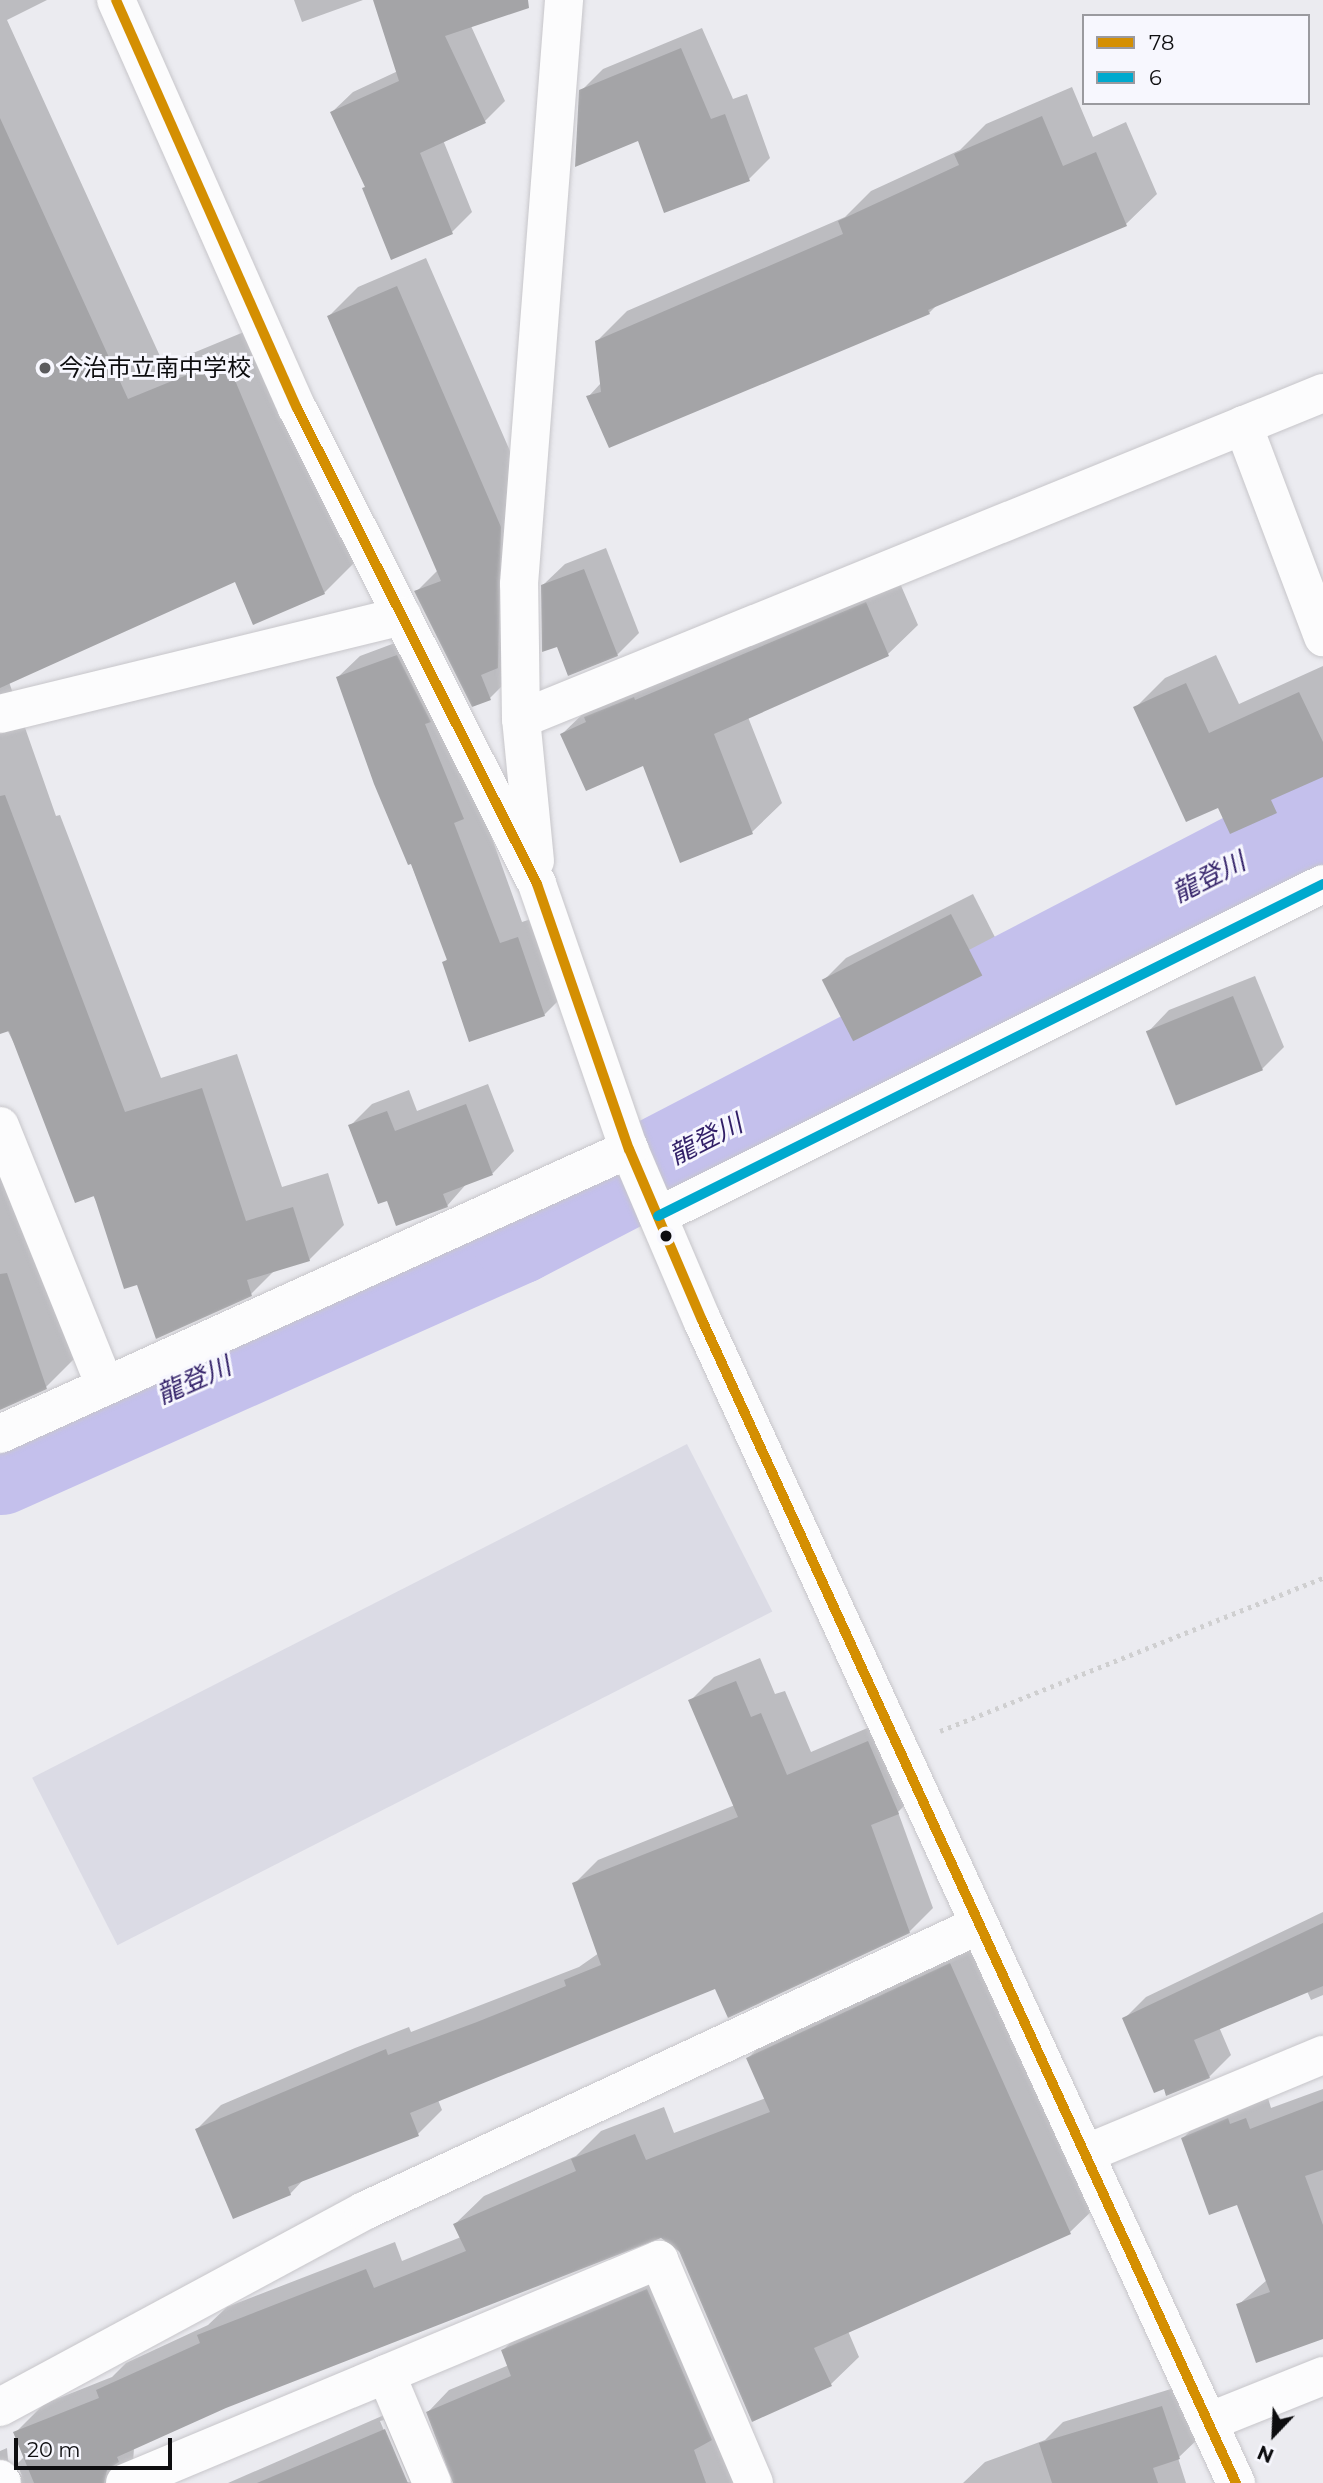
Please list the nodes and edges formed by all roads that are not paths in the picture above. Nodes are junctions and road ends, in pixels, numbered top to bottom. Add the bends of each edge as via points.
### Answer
1 (116, 0) edge
2 (564, 0) edge
3 (1323, 393) edge
4 (1243, 425) junction
5 (402, 616) junction
6 (1323, 637) edge
7 (0, 714) edge
8 (522, 719) junction
9 (537, 884) junction
10 (1323, 884) edge
11 (0, 1126) edge
12 (629, 1149) junction
13 (658, 1216) junction
14 (105, 1387) junction
15 (0, 1434) edge
16 (979, 1924) junction
17 (1323, 2055) edge
18 (1085, 2154) junction
19 (386, 2374) junction
20 (1323, 2376) edge
21 (0, 2407) edge
22 (1208, 2422) junction
23 (1229, 2481) edge
24 (125, 2483) edge
25 (432, 2483) edge
26 (754, 2483) edge

1 - 5 street via 297,408
2 - 8 street via 519,584
3 - 4 street
4 - 6 street
4 - 8 street
5 - 7 street
5 - 9 street
8 - 9 street
9 - 12 street
10 - 13 street
11 - 14 street
12 - 13 street
12 - 14 street
13 - 16 street
14 - 15 street
16 - 18 street
16 - 21 street via 364,2211
17 - 18 street
18 - 22 street
19 - 24 street
19 - 25 street
19 - 26 street via 659,2260
20 - 22 street
22 - 23 street

